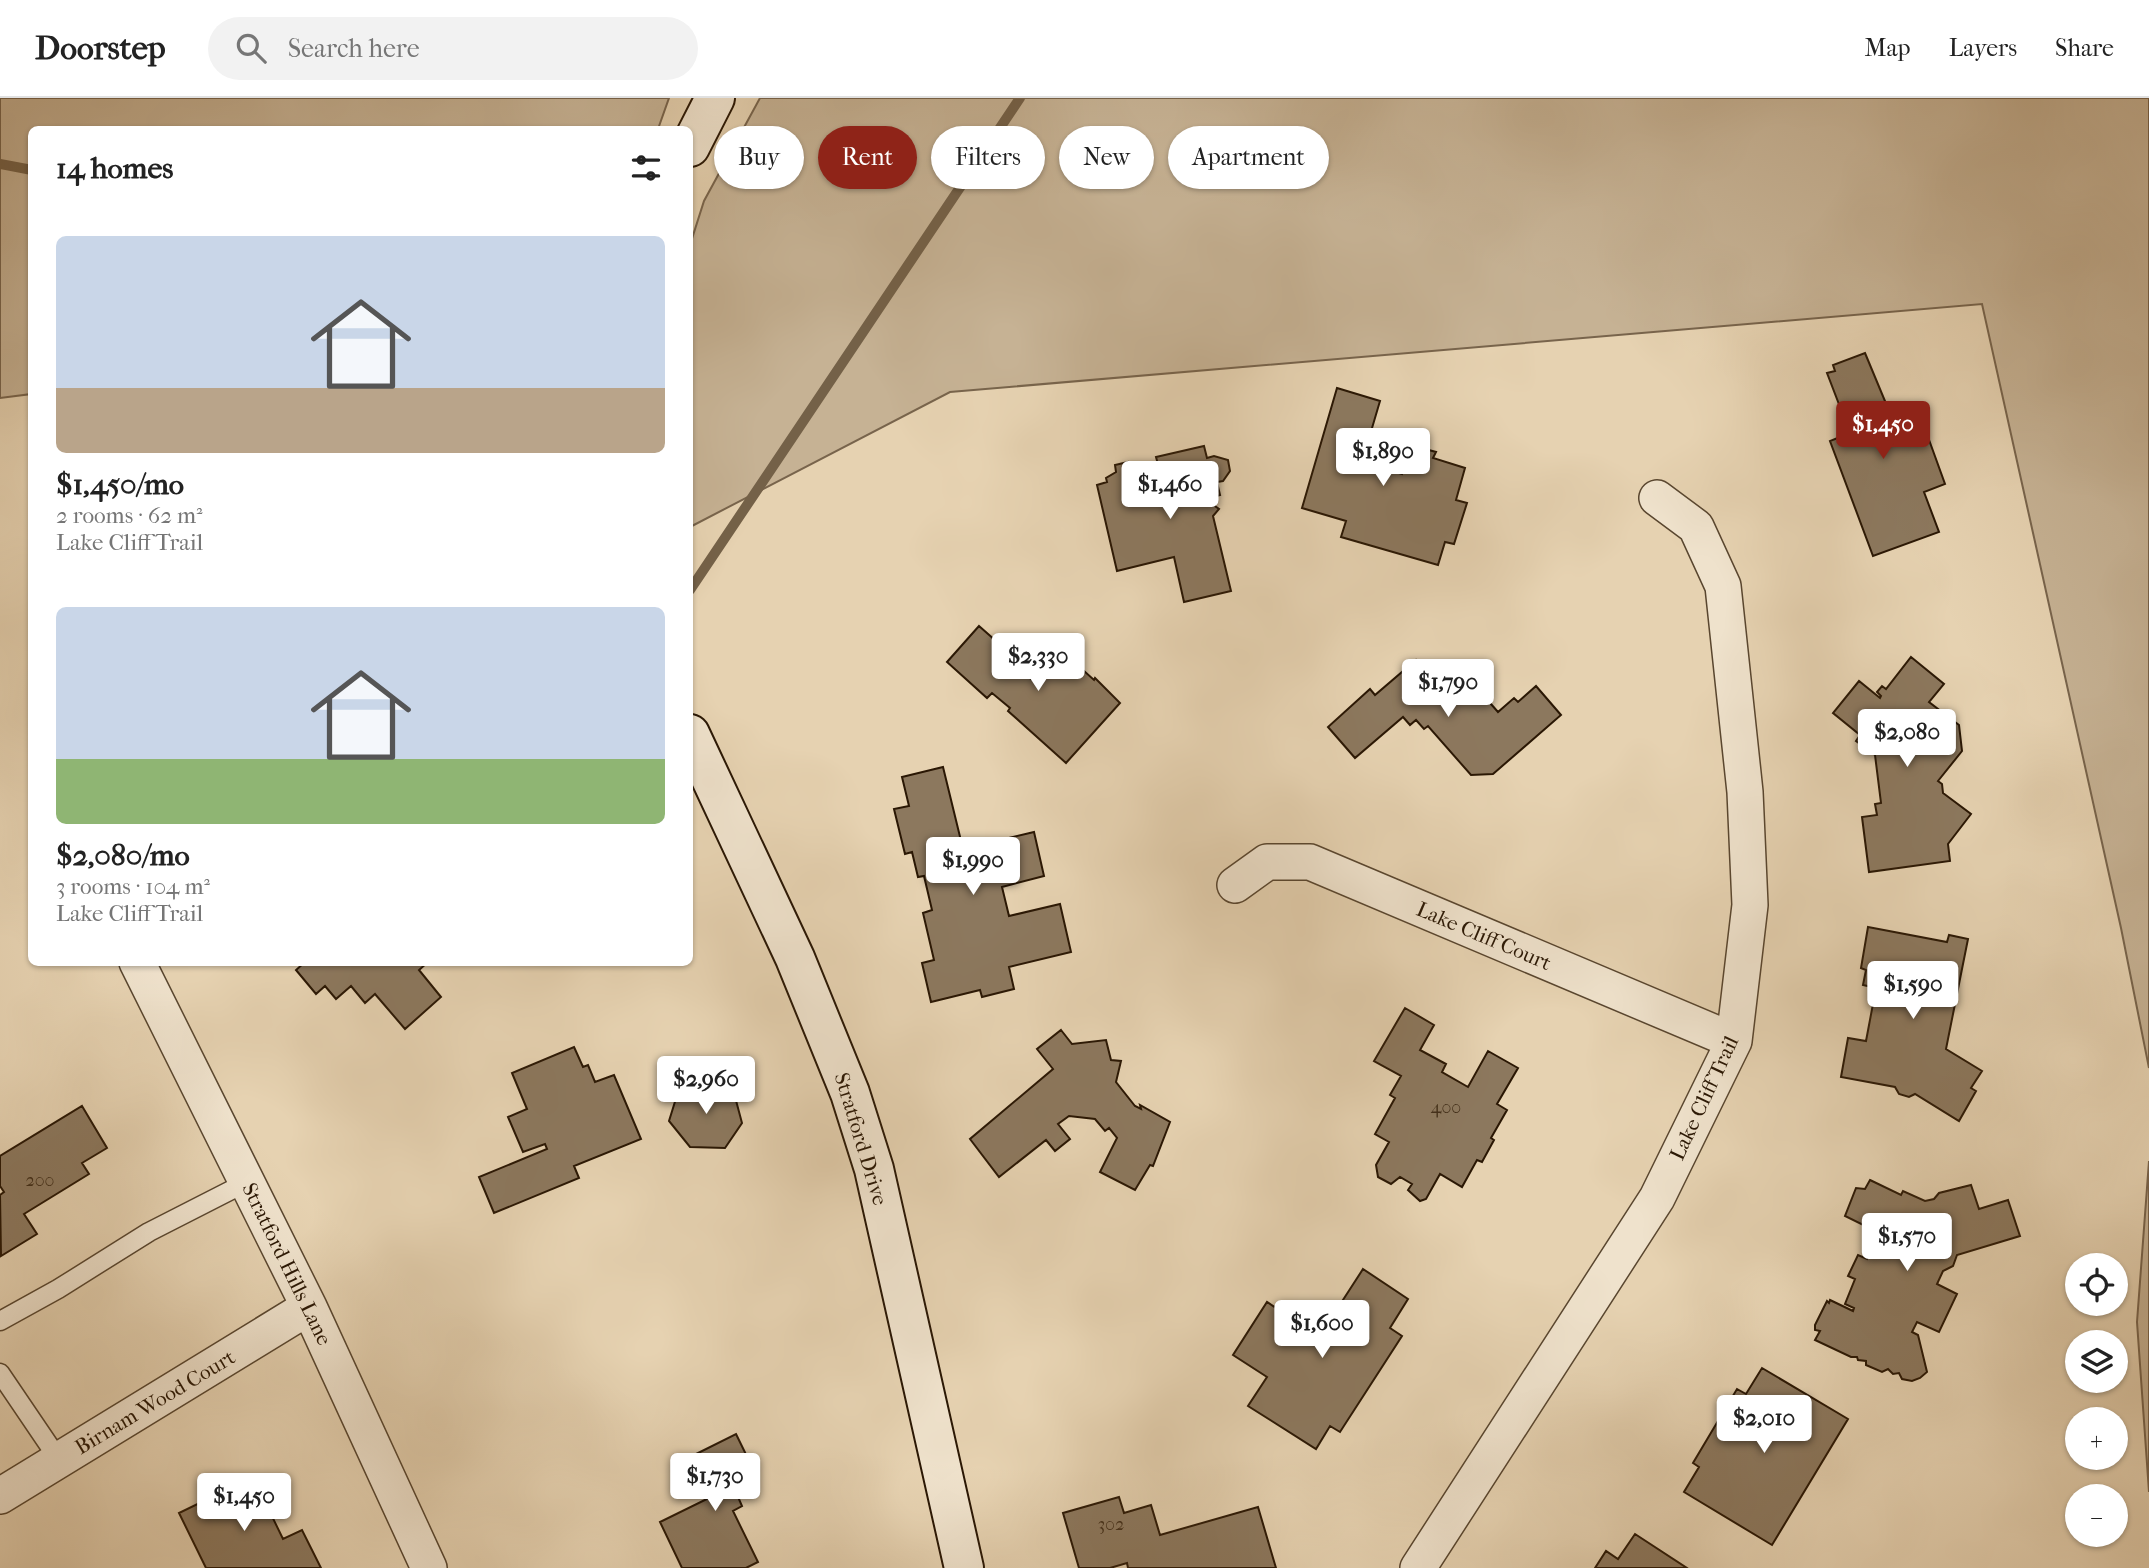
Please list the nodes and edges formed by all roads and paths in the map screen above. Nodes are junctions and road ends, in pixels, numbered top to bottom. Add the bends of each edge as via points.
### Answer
1 (715, 98) edge
2 (693, 141) edge
3 (1657, 498) dead end
4 (693, 740) edge
5 (1235, 885) dead end
6 (139, 966) edge
7 (1734, 1041) junction
8 (247, 1182) junction
9 (309, 1307) junction
10 (0, 1321) edge
11 (0, 1373) edge
12 (59, 1460) junction
13 (0, 1496) edge
14 (429, 1568) edge
15 (964, 1568) edge
16 (1418, 1568) edge

1 - 2 street
3 - 7 street, Lake Cliff Trail via 1696,527 1723,586 1745,792 1750,905
4 - 15 street, Stratford Drive via 795,958 850,1093 874,1169
5 - 7 street, Lake Cliff Court via 1267,862 1310,862
6 - 8 street, Stratford Hills Lane
7 - 16 street, Lake Cliff Trail via 1657,1198
8 - 9 street, Stratford Hills Lane
8 - 10 lane via 149,1232
9 - 12 street, Birnam Wood Court
9 - 14 street, Stratford Hills Lane
11 - 12 lane
12 - 13 street, Birnam Wood Court

